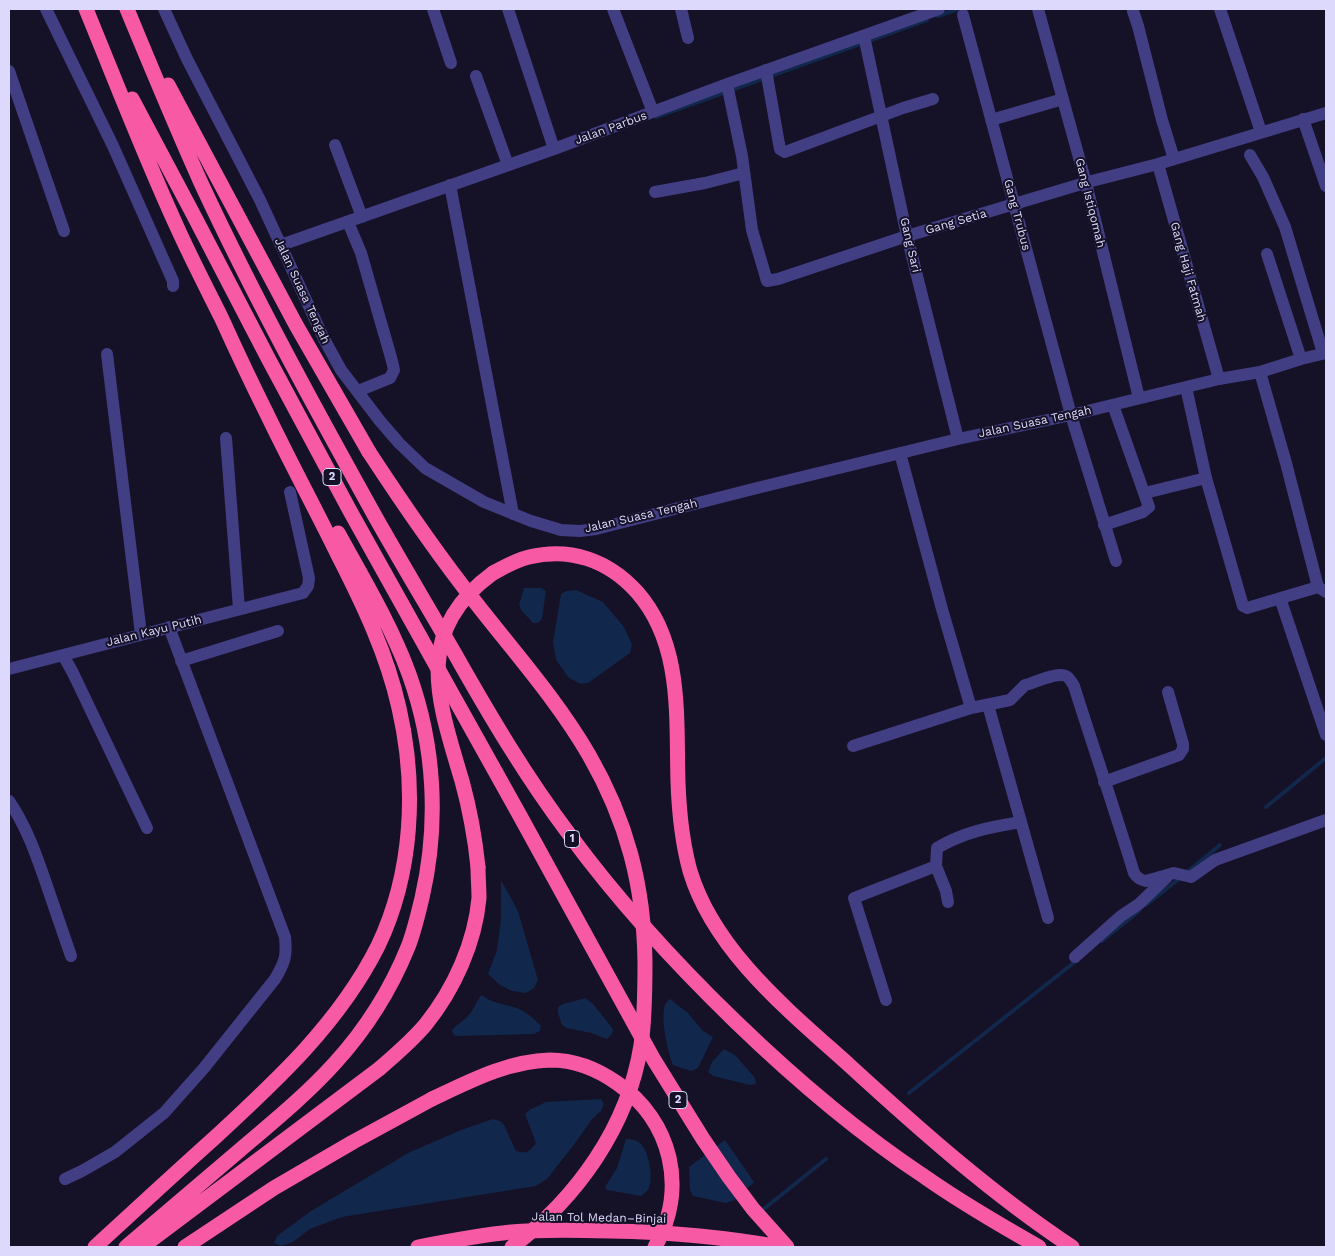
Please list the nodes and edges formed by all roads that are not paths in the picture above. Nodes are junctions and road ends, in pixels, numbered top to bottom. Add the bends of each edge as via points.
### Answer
1 (46, 9) edge
2 (86, 9) edge
3 (127, 9) edge
4 (164, 9) edge
5 (433, 9) edge
6 (508, 9) edge
7 (613, 9) edge
8 (681, 9) edge
9 (939, 9) edge
10 (1038, 9) edge
11 (1220, 9) edge
12 (1133, 11) dead end
13 (907, 14) edge
14 (963, 15) dead end
15 (688, 38) dead end
16 (866, 41) junction
17 (451, 62) dead end
18 (9, 71) edge
19 (767, 73) junction
20 (476, 76) dead end
21 (728, 89) junction
22 (933, 99) dead end
23 (1063, 99) junction
24 (653, 112) junction
25 (1326, 113) edge
26 (881, 117) junction
27 (1303, 119) junction
28 (991, 120) junction
29 (1261, 132) junction
30 (335, 145) dead end
31 (554, 149) junction
32 (1250, 155) dead end
33 (1174, 159) junction
34 (1158, 164) junction
35 (508, 165) junction
36 (744, 173) junction
37 (1086, 183) junction
38 (450, 185) junction
39 (1326, 186) edge
40 (655, 192) dead end
41 (1014, 204) junction
42 (362, 217) junction
43 (348, 222) junction
44 (64, 231) dead end
45 (907, 236) junction
46 (281, 245) junction
47 (1267, 254) dead end
48 (173, 286) dead end
49 (229, 334) junction
50 (1325, 353) edge
51 (106, 354) dead end
52 (1301, 359) junction
53 (1260, 372) junction
54 (1218, 379) junction
55 (1186, 387) junction
56 (358, 391) junction
57 (1139, 398) junction
58 (1113, 405) junction
59 (1071, 414) junction
60 (226, 438) dead end
61 (958, 439) junction
62 (900, 453) junction
63 (1206, 478) junction
64 (290, 492) dead end
65 (1145, 493) junction
66 (513, 514) junction
67 (1104, 525) junction
68 (1116, 561) dead end
69 (1322, 590) edge
70 (1280, 598) junction
71 (239, 610) junction
72 (169, 628) junction
73 (278, 631) dead end
74 (141, 634) junction
75 (63, 655) junction
76 (181, 661) junction
77 (9, 669) edge
78 (1168, 692) dead end
79 (988, 705) junction
80 (971, 708) junction
81 (1326, 735) edge
82 (853, 746) dead end
83 (1104, 782) junction
84 (9, 801) edge
85 (1326, 820) edge
86 (1021, 822) junction
87 (147, 828) dead end
88 (936, 866) junction
89 (1179, 874) junction
90 (948, 902) dead end
91 (1048, 918) dead end
92 (71, 956) dead end
93 (1075, 957) dead end
94 (886, 1000) dead end
95 (64, 1178) dead end
96 (94, 1247) edge
97 (126, 1247) edge
98 (142, 1247) edge
99 (186, 1247) edge
100 (418, 1247) edge
101 (512, 1247) edge
102 (656, 1247) edge
103 (780, 1247) edge
104 (787, 1247) edge
105 (1039, 1247) edge
106 (1072, 1247) edge

1 - 48 street via 113,146
2 - 49 highway via 177,227
2 - 104 highway, 2, bridge via 350,512 654,1060 703,1139 753,1209
3 - 101 highway, bridge via 296,325 369,452 430,543 564,716 611,795 628,841 644,931 644,1019 634,1075 614,1128 587,1173 550,1216
3 - 105 highway, 1 via 202,184 310,397 492,718 566,832 668,954 764,1049 864,1133 924,1178
4 - 46 street, Jalan Suasa Tengah
5 - 17 street
6 - 31 street
7 - 24 street
8 - 15 street
9 - 13 street, Jalan Parbus
10 - 23 street, Gang Istiqomah
11 - 29 street
12 - 33 street
13 - 16 street, Jalan Parbus
14 - 28 street, Gang Trubus
16 - 19 street, Jalan Parbus
16 - 26 street, Gang Sari
18 - 44 street
19 - 21 street, Jalan Parbus
19 - 26 street via 782,151
20 - 35 street
21 - 24 street, Jalan Parbus
21 - 36 street, Gang Setia
22 - 26 street
23 - 28 street
23 - 37 street, Gang Istiqomah
24 - 31 street, Jalan Parbus
25 - 27 street, Gang Setia
26 - 45 street, Gang Sari
27 - 29 street, Gang Setia
27 - 39 street
28 - 41 street, Gang Trubus
29 - 33 street, Gang Setia
30 - 42 street
31 - 35 street, Jalan Parbus
32 - 50 street via 1285,228
33 - 34 street, Gang Setia
34 - 37 street, Gang Setia
34 - 54 street, Gang Haji Fatmah
35 - 38 street, Jalan Parbus
36 - 40 street
36 - 45 street, Gang Setia via 752,230 767,281
37 - 41 street, Gang Setia
37 - 57 street, Gang Istiqomah
38 - 42 street, Jalan Parbus
38 - 66 street
41 - 45 street, Gang Setia
41 - 59 street, Gang Trubus
42 - 43 street, Jalan Parbus
43 - 46 street, Jalan Parbus
43 - 56 street via 394,370 390,378
45 - 61 street, Gang Sari
46 - 56 street, Jalan Suasa Tengah via 324,339 341,370
47 - 52 street
49 - 96 highway via 353,584 387,665 399,706 409,768 410,809 405,855 386,927 364,971 330,1019 255,1101
49 - 97 highway via 366,583 409,674 429,752 432,783 430,852 420,908 408,947 377,1007 356,1038 313,1086
50 - 52 street, Jalan Suasa Tengah
51 - 74 street
52 - 53 street, Jalan Suasa Tengah
53 - 54 street, Jalan Suasa Tengah
53 - 69 street
54 - 55 street, Jalan Suasa Tengah
55 - 57 street, Jalan Suasa Tengah
55 - 63 street
56 - 66 street, Jalan Suasa Tengah via 399,443 425,468 484,502
57 - 58 street, Jalan Suasa Tengah
58 - 59 street, Jalan Suasa Tengah
58 - 65 street
59 - 61 street, Jalan Suasa Tengah
59 - 67 street, Gang Trubus
60 - 71 street
61 - 62 street, Jalan Suasa Tengah
62 - 66 street, Jalan Suasa Tengah via 596,529 561,530
62 - 80 street
63 - 65 street
63 - 70 street via 1242,606 1247,608
64 - 71 street, Jalan Kayu Putih via 310,578 307,589 300,595
65 - 67 street via 1149,507 1146,510
67 - 68 street, Gang Trubus
69 - 70 street
70 - 81 street
71 - 72 street, Jalan Kayu Putih
72 - 74 street, Jalan Kayu Putih
72 - 76 street
73 - 76 street
74 - 75 street, Jalan Kayu Putih
75 - 77 street, Jalan Kayu Putih
75 - 87 street
76 - 95 street via 285,937 284,964 204,1068 164,1113 115,1152
78 - 83 street via 1183,744 1182,752
79 - 80 street
79 - 83 street via 1010,700 1029,684 1057,675 1066,676 1074,686
79 - 86 street
80 - 82 street
83 - 89 street via 1134,874 1146,881
84 - 92 street via 28,836
85 - 89 street via 1215,860 1192,876
86 - 88 street via 989,827 949,841 937,848
86 - 91 street
88 - 90 street
88 - 94 street via 854,898
89 - 93 street via 1120,916
98 - 106 highway, bridge via 379,1069 435,1012 469,946 479,897 475,838 438,687 438,665 446,628 465,597 492,573 527,558 563,553 602,564 621,577 638,593 663,637 671,662 677,712 679,807 686,853 696,889 722,935 783,1004 912,1123 1013,1206
99 - 102 highway, bridge via 281,1183 432,1099 516,1064 552,1060 590,1067 608,1076 647,1110 662,1135 672,1173 672,1198 665,1228
100 - 103 highway, Jalan Tol Medan–Binjai via 512,1232 565,1229 651,1232

